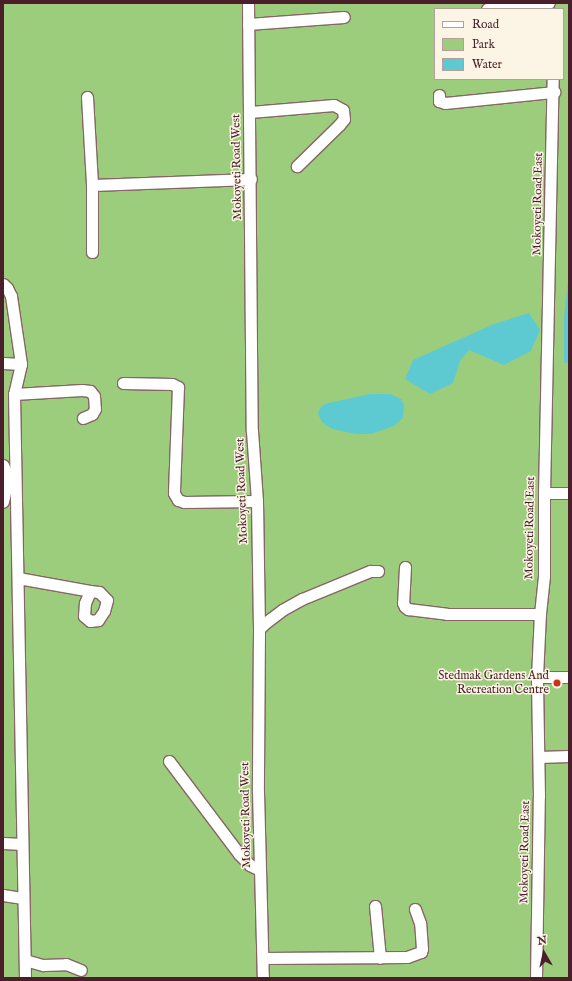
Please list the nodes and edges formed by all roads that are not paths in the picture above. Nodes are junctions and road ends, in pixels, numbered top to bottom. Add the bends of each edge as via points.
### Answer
1 (248, 3) edge
2 (549, 3) edge
3 (497, 8) edge
4 (344, 17) dead end
5 (248, 24) junction
6 (553, 80) edge
7 (554, 92) junction
8 (439, 95) dead end
9 (87, 96) dead end
10 (250, 112) junction
11 (297, 166) dead end
12 (251, 178) junction
13 (92, 185) junction
14 (92, 252) dead end
15 (3, 284) edge
16 (3, 363) edge
17 (22, 364) junction
18 (123, 383) dead end
19 (14, 394) junction
20 (83, 418) dead end
21 (3, 465) edge
22 (544, 493) junction
23 (569, 493) edge
24 (256, 501) junction
25 (3, 502) edge
26 (405, 567) dead end
27 (378, 571) dead end
28 (18, 578) junction
29 (90, 591) dead end
30 (540, 614) junction
31 (259, 630) junction
32 (537, 677) junction
33 (569, 677) edge
34 (569, 756) edge
35 (539, 757) junction
36 (168, 761) dead end
37 (3, 843) edge
38 (22, 844) junction
39 (260, 870) junction
40 (3, 895) edge
41 (23, 898) junction
42 (375, 906) dead end
43 (415, 909) dead end
44 (263, 958) junction
45 (380, 958) junction
46 (24, 960) junction
47 (81, 970) dead end
48 (25, 978) edge
49 (263, 978) edge
50 (536, 978) edge

1 - 5 street, Mokoyeti Road West
2 - 3 street
4 - 5 street
5 - 10 street, Mokoyeti Road West
6 - 7 street, Mokoyeti Road East
7 - 8 street via 445,102 439,101
7 - 22 street, Mokoyeti Road East
9 - 13 street
10 - 11 street via 334,105 343,110 344,119
10 - 12 street, Mokoyeti Road West
12 - 13 street
12 - 24 street, Mokoyeti Road West via 252,431
13 - 14 street
15 - 17 street via 11,296
16 - 17 street
17 - 19 street
18 - 24 street via 172,384 178,387 174,487 178,500
19 - 20 street via 90,391 94,396 95,409 92,414
19 - 28 street
21 - 25 street via 6,472
22 - 23 street
22 - 30 street, Mokoyeti Road East via 544,576
24 - 31 street, Mokoyeti Road West
26 - 30 street via 403,604 408,609 446,614
27 - 31 street via 370,571 302,599 282,610
28 - 29 street
28 - 38 street
30 - 32 street, Mokoyeti Road East
31 - 39 street, Mokoyeti Road West
32 - 33 street
32 - 35 street, Mokoyeti Road East
34 - 35 street
35 - 50 street, Mokoyeti Road East
36 - 39 street via 239,854 250,865
37 - 38 street
38 - 41 street
39 - 44 street, Mokoyeti Road West
40 - 41 street
41 - 46 street
42 - 45 street
43 - 45 street via 422,934 421,952 407,958
44 - 45 street
44 - 49 street, Mokoyeti Road West
46 - 47 street via 43,965 66,964
46 - 48 street

